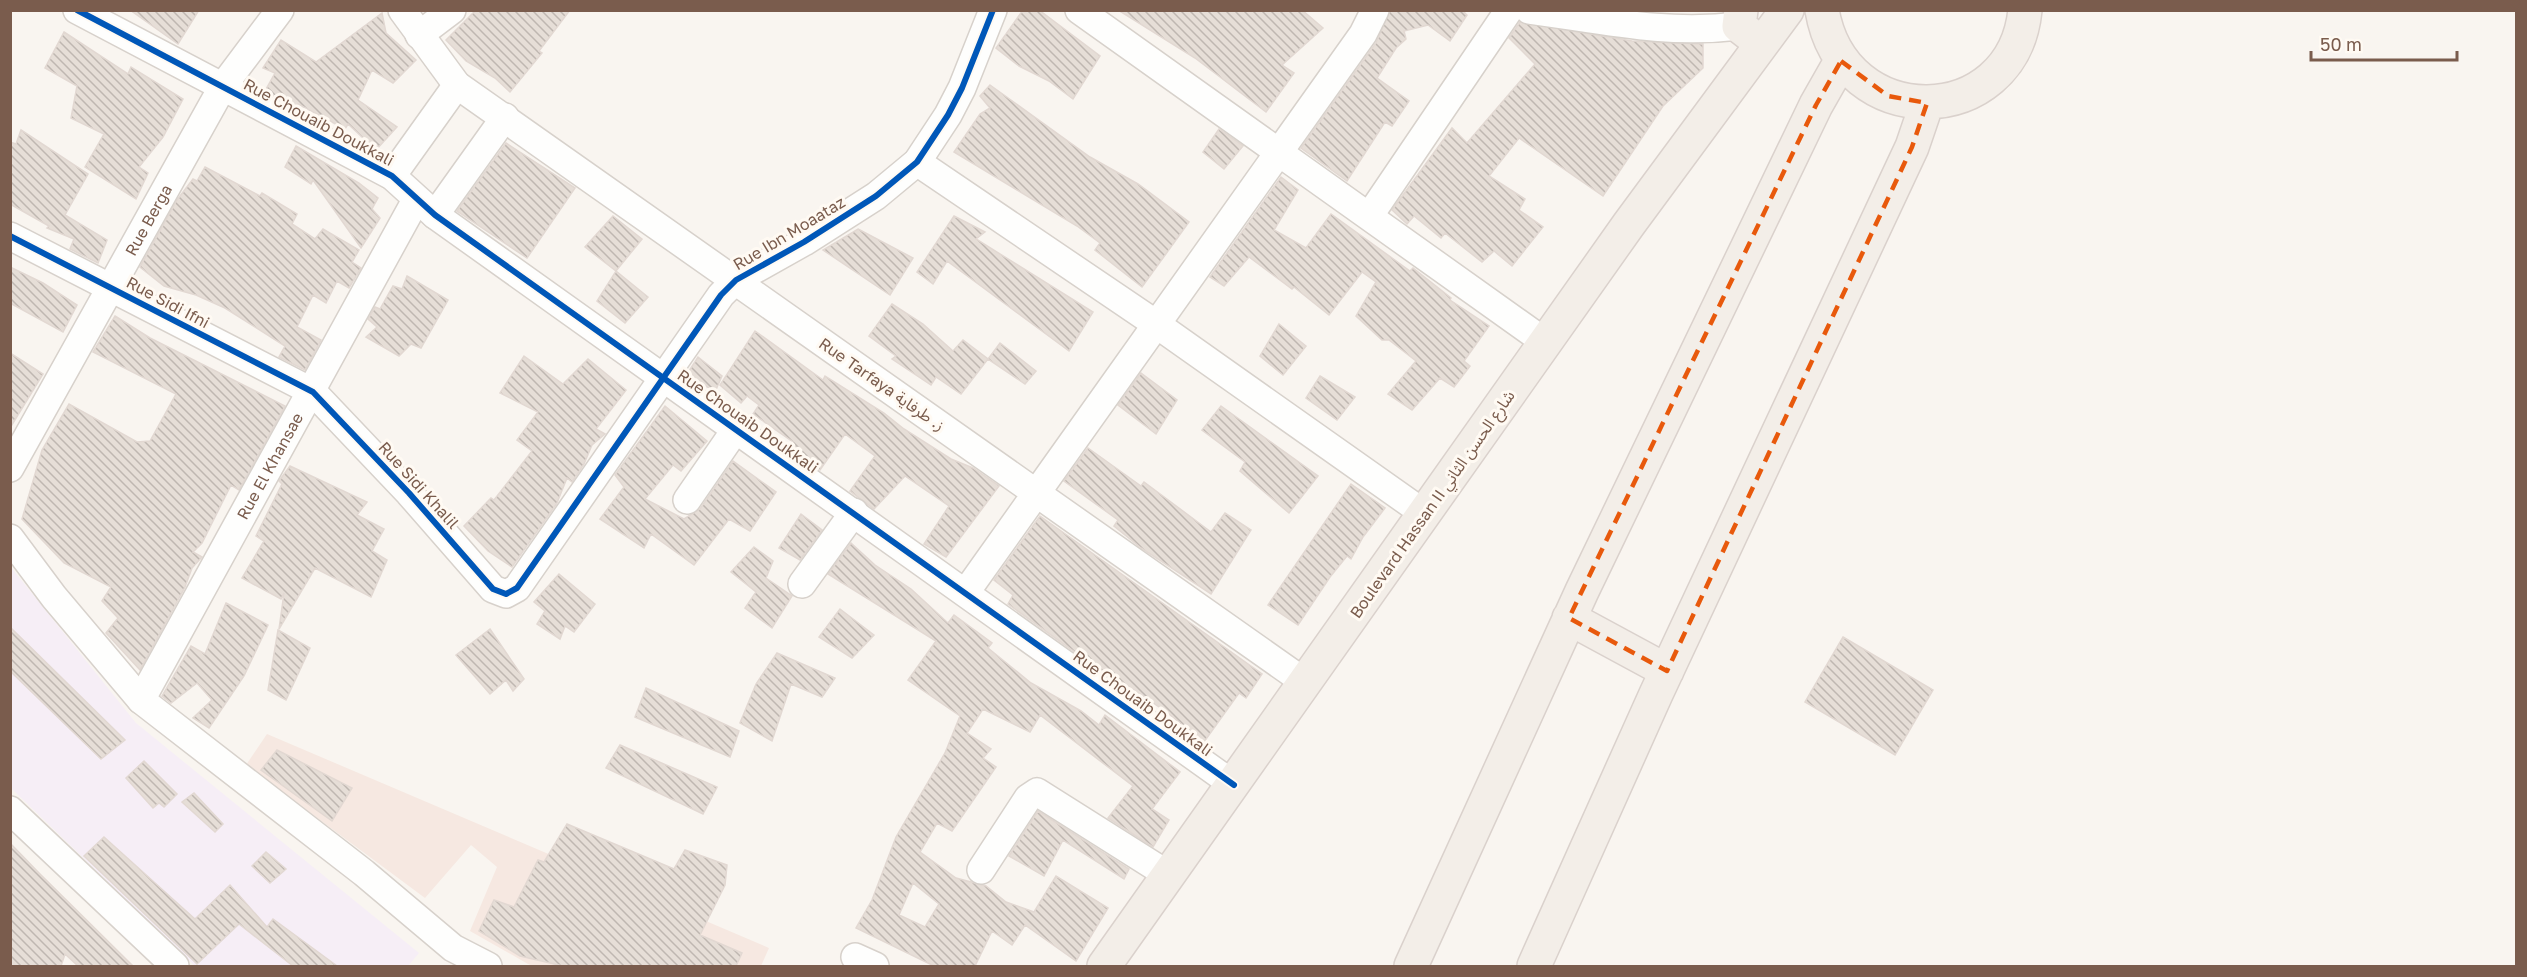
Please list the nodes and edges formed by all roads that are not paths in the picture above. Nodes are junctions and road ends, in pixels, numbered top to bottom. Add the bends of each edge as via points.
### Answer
1 (77, 10) edge
2 (280, 10) edge
3 (402, 10) edge
4 (452, 10) edge
5 (1079, 10) edge
6 (1375, 10) edge
7 (1509, 10) edge
8 (1529, 10) edge
9 (1787, 10) edge
10 (1822, 10) edge
11 (2025, 10) edge
12 (985, 11) edge
13 (1747, 27) edge
14 (419, 35) junction
15 (1841, 61) junction
16 (223, 86) junction
17 (457, 86) junction
18 (1927, 102) junction
19 (504, 117) junction
20 (1278, 151) junction
21 (917, 162) junction
22 (392, 176) junction
23 (425, 208) junction
24 (1370, 215) junction
25 (10, 236) edge
26 (736, 280) junction
27 (112, 288) junction
28 (1156, 324) junction
29 (1545, 342) junction
30 (665, 378) junction
31 (313, 392) junction
32 (736, 429) junction
33 (10, 468) edge
34 (1035, 493) junction
35 (687, 500) dead end
36 (854, 512) junction
37 (1425, 514) junction
38 (10, 538) edge
39 (802, 584) dead end
40 (966, 592) junction
41 (506, 594) joint
42 (1569, 618) junction
43 (1667, 671) junction
44 (1306, 683) junction
45 (141, 700) junction
46 (1234, 785) junction
47 (10, 810) edge
48 (981, 870) dead end
49 (1170, 876) junction
50 (446, 957) edge
51 (176, 966) edge
52 (488, 966) edge
53 (1104, 966) edge
54 (1411, 966) edge
55 (1534, 966) edge

1 - 16 street, Rue Chouaib Doukkali
2 - 16 street, Rue Berga
3 - 14 street, Rue Tarfaya ز. طرفاية
4 - 14 street
5 - 20 street
6 - 20 street via 1363,34
7 - 24 street
8 - 13 street via 1651,29
9 - 13 main road, Boulevard Hassan II شارع الحسن الثاني
10 - 15 main road via 1825,29
11 - 18 main road via 2016,44 1989,79 1970,92
12 - 21 street, Rue Ibn Moaataz via 980,49 948,115
13 - 29 main road, Boulevard Hassan II شارع الحسن الثاني
14 - 17 street, Rue Tarfaya ز. طرفاية
15 - 18 main road via 1870,87 1888,96
15 - 42 main road via 1810,116
16 - 22 street, Rue Chouaib Doukkali
16 - 27 street, Rue Berga
17 - 19 street, Rue Tarfaya ز. طرفاية
17 - 22 street
18 - 43 main road via 1912,147
19 - 23 street, Rue El Khansae
19 - 26 street, Rue Tarfaya ز. طرفاية
20 - 24 street
20 - 28 street
21 - 26 street, Rue Ibn Moaataz via 876,196
21 - 28 street
22 - 23 street, Rue Chouaib Doukkali
23 - 30 street, Rue Chouaib Doukkali
23 - 31 street, Rue El Khansae via 377,267
24 - 29 street
25 - 27 street, Rue Sidi Ifni
26 - 30 street, Rue Ibn Moaataz via 721,295
26 - 34 street, Rue Tarfaya ز. طرفاية
27 - 31 street, Rue Sidi Ifni
27 - 33 street, Rue Berga
28 - 34 street
28 - 37 street
29 - 37 main road, Boulevard Hassan II شارع الحسن الثاني
30 - 32 street, Rue Chouaib Doukkali
30 - 41 street, Rue Ibn Moaataz via 517,588
31 - 41 street, Rue Sidi Khalil via 493,589
31 - 45 street, Rue El Khansae
32 - 35 street
32 - 36 street, Rue Chouaib Doukkali
34 - 40 street
34 - 44 street, Rue Tarfaya ز. طرفاية
36 - 39 street
36 - 40 street, Rue Chouaib Doukkali
37 - 44 main road, Boulevard Hassan II شارع الحسن الثاني
38 - 45 street
40 - 46 street, Rue Chouaib Doukkali
42 - 43 main road
42 - 54 main road
43 - 55 main road
44 - 46 main road, Boulevard Hassan II شارع الحسن الثاني
45 - 50 street via 364,873
46 - 49 main road, Boulevard Hassan II شارع الحسن الثاني
47 - 51 street
48 - 49 street via 1028,798 1037,792
49 - 53 main road, Boulevard Hassan II شارع الحسن الثاني
50 - 52 street

